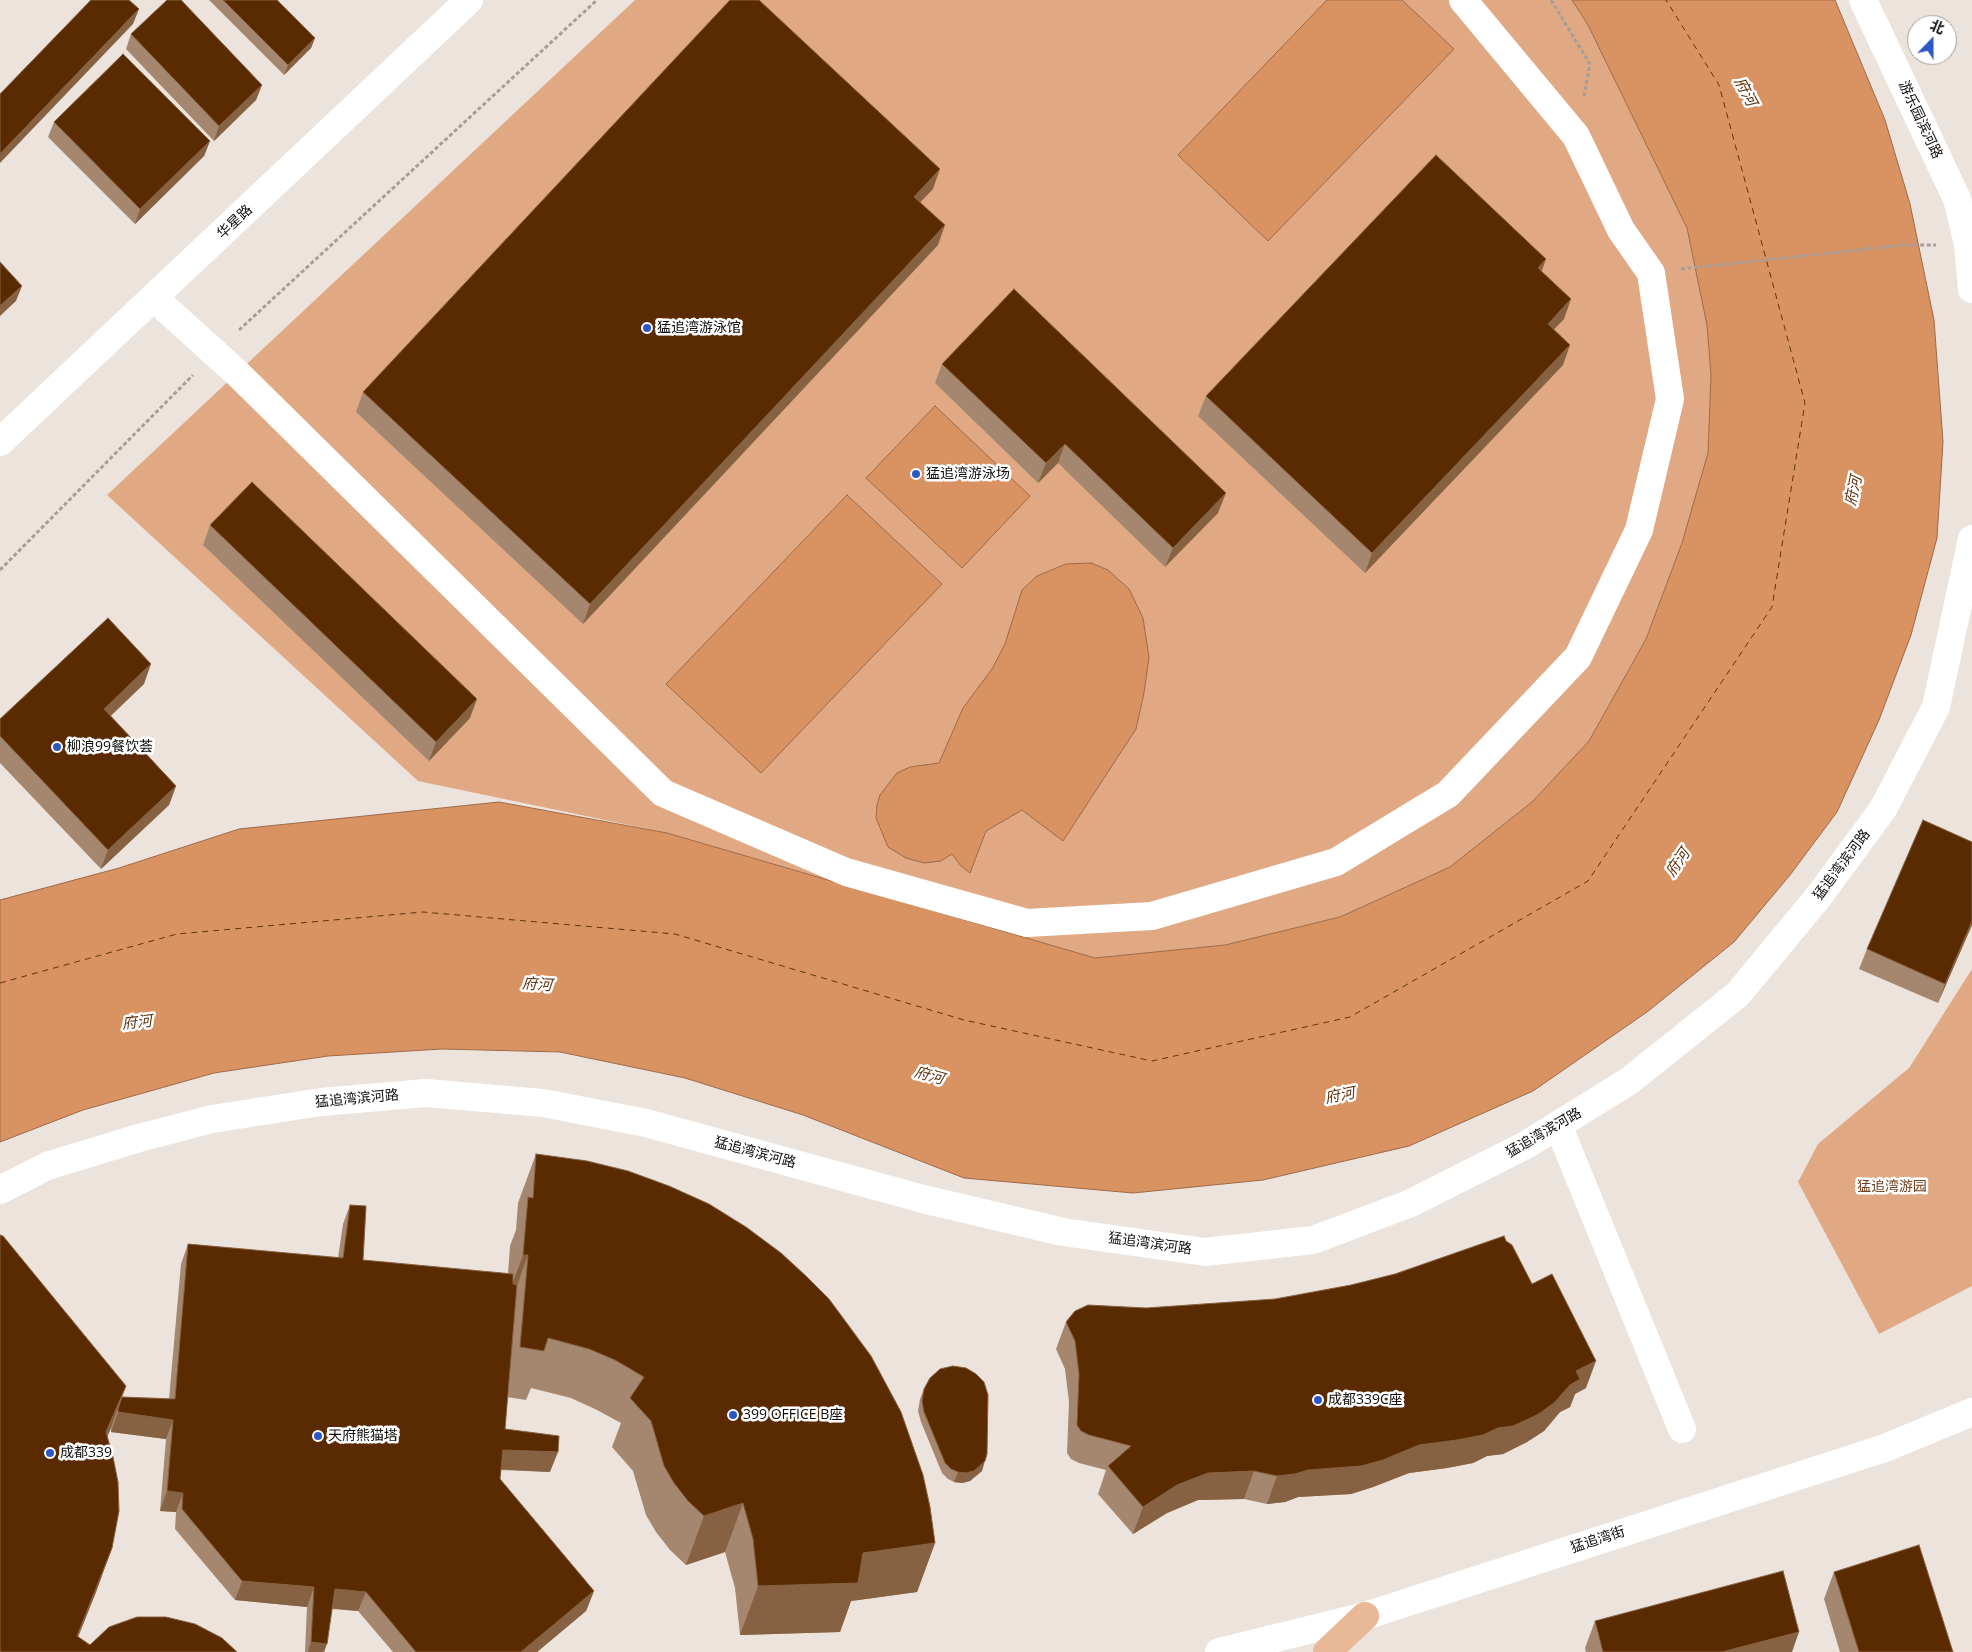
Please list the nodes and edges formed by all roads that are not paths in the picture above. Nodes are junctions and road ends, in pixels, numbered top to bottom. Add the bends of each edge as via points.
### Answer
1 (469, 0) edge
2 (1463, 0) edge
3 (1863, 0) edge
4 (1970, 244) edge
5 (1972, 289) edge
6 (154, 298) junction
7 (0, 442) edge
8 (1972, 539) edge
9 (1558, 1125) junction
10 (0, 1190) edge
11 (1972, 1412) edge
12 (1682, 1429) dead end
13 (1365, 1616) junction
14 (1219, 1652) edge
15 (1327, 1652) edge

1 - 6 street, 华星路
2 - 6 street via 1576,136 1621,230 1664,271 1670,399 1639,530 1578,657 1448,794 1336,862 1152,916 1027,923 846,872 663,793 215,352
3 - 4 street, 游乐园滨河路 via 1957,199
4 - 5 street
6 - 7 street, 华星路
8 - 9 street, 猛追湾滨河路 via 1936,707 1883,809 1819,896 1738,994 1629,1081
9 - 10 street, 猛追湾滨河路 via 1526,1145 1411,1203 1313,1240 1205,1252 1063,1232 923,1199 646,1123 543,1103 426,1093 321,1102 212,1119 47,1166
9 - 12 street
11 - 13 street, 猛追湾街 via 1885,1448
13 - 14 street, 猛追湾街
13 - 15 main road

